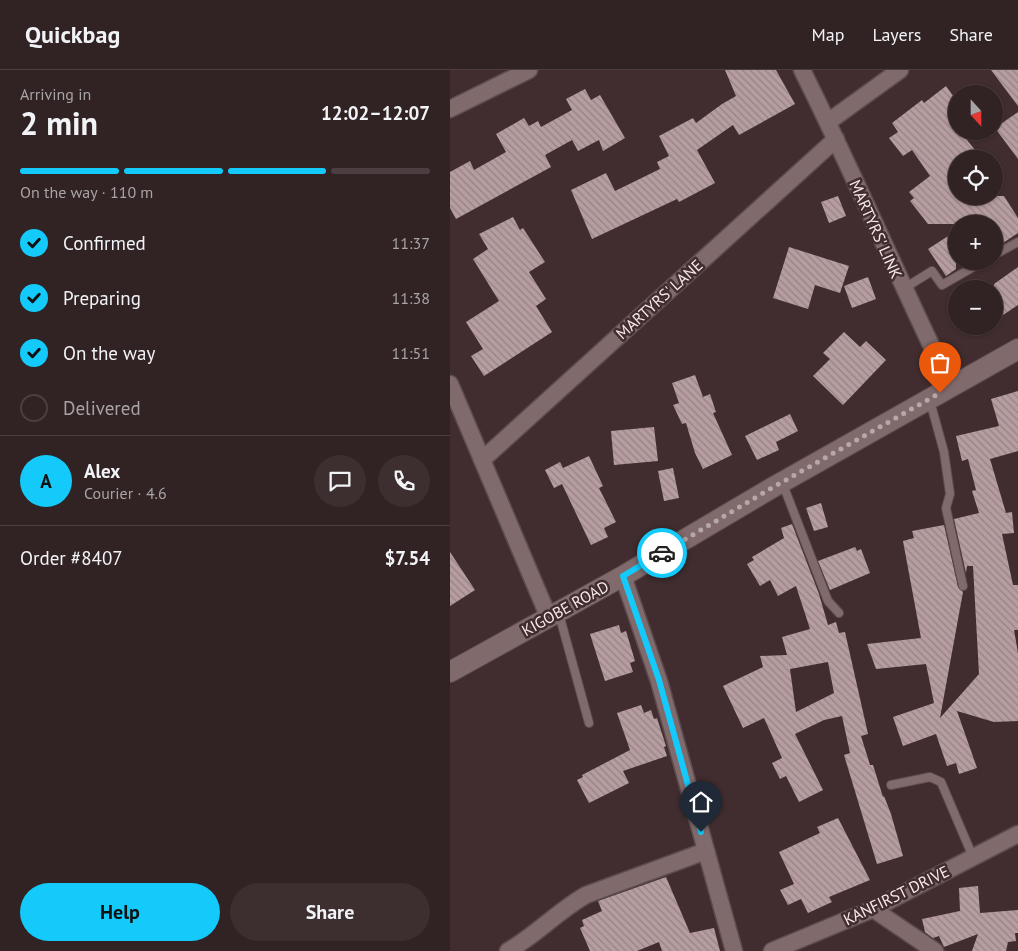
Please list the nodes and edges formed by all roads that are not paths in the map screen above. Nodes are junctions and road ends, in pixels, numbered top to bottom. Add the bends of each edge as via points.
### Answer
1 (529, 70) edge
2 (802, 70) edge
3 (900, 70) edge
4 (450, 108) edge
5 (828, 122) junction
6 (836, 139) junction
7 (1018, 242) edge
8 (1003, 251) edge
9 (968, 270) edge
10 (903, 289) junction
11 (1018, 350) edge
12 (450, 384) edge
13 (950, 387) junction
14 (929, 399) junction
15 (482, 460) junction
16 (782, 482) junction
17 (623, 576) junction
18 (964, 586) dead end
19 (839, 613) dead end
20 (553, 615) junction
21 (450, 672) edge
22 (589, 723) dead end
23 (891, 785) dead end
24 (1018, 834) edge
25 (706, 851) junction
26 (973, 857) junction
27 (873, 908) junction
28 (508, 951) edge
29 (734, 951) edge
30 (772, 951) edge
31 (935, 951) edge

1 - 4 street
2 - 5 street, MARTYRS' LINK
3 - 5 street
5 - 6 street, MARTYRS' LINK
6 - 10 street, MARTYRS' LINK
6 - 15 street, MARTYRS' LANE
7 - 8 lane
9 - 10 lane via 942,285 932,272
10 - 13 street, MARTYRS' LINK
11 - 13 street, KIGOBE ROAD
12 - 15 street
13 - 14 street, KIGOBE ROAD
14 - 16 street, KIGOBE ROAD
14 - 18 lane via 944,452 950,494 946,508
15 - 20 street
16 - 17 street, KIGOBE ROAD
16 - 19 lane via 828,601
17 - 20 street, KIGOBE ROAD
17 - 25 street via 659,680
20 - 21 street, KIGOBE ROAD
20 - 22 lane
23 - 26 lane via 930,777 941,782
24 - 26 street, KANFIRST DRIVE
25 - 28 street via 586,895
25 - 29 street
26 - 27 street, KANFIRST DRIVE
27 - 30 street, KANFIRST DRIVE
27 - 31 street

